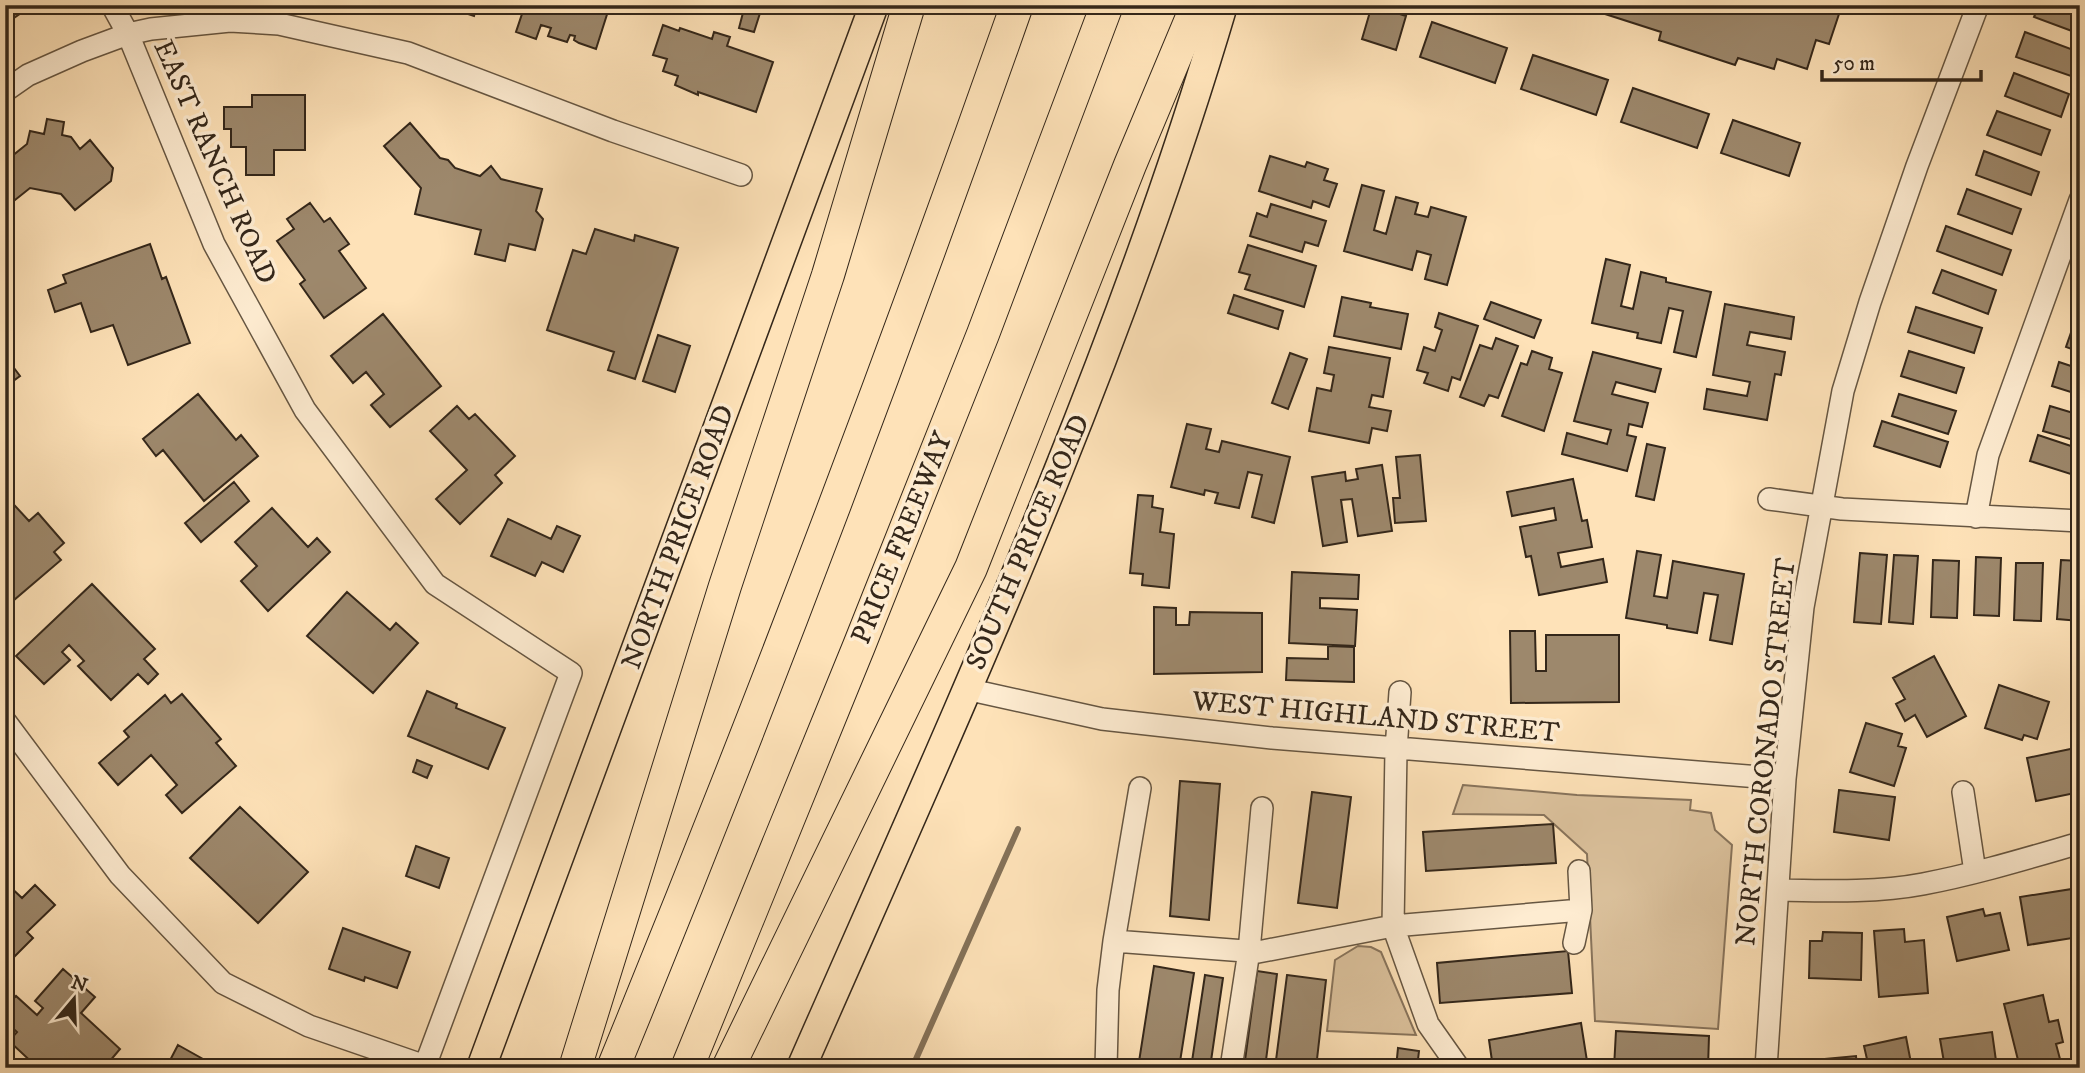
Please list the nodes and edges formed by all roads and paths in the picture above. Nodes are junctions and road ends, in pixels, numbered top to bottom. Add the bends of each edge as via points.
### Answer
1 (112, 5) edge
2 (874, 5) edge
3 (909, 5) edge
4 (1017, 5) edge
5 (1107, 5) edge
6 (1197, 5) edge
7 (1223, 5) edge
8 (1978, 5) edge
9 (128, 34) junction
10 (5, 91) edge
11 (741, 175) dead end
12 (2080, 200) edge
13 (1769, 499) dead end
14 (1821, 508) junction
15 (1976, 517) junction
16 (2080, 521) edge
17 (966, 689) junction
18 (1400, 692) dead end
19 (5, 721) edge
20 (1396, 750) junction
21 (1785, 779) junction
22 (1140, 788) dead end
23 (1963, 792) dead end
24 (1262, 808) dead end
25 (2080, 843) edge
26 (1579, 871) dead end
27 (1975, 872) junction
28 (1778, 890) junction
29 (1581, 910) junction
30 (1393, 926) junction
31 (1114, 941) junction
32 (1574, 943) dead end
33 (1249, 951) junction
34 (481, 1068) edge
35 (575, 1068) edge
36 (613, 1068) edge
37 (687, 1068) edge
38 (729, 1068) edge
39 (802, 1068) edge
40 (1106, 1068) edge
41 (1231, 1068) edge
42 (1459, 1068) edge
43 (1766, 1068) edge

1 - 9 street, EAST RANCH ROAD
2 - 34 main road, NORTH PRICE ROAD
3 - 35 highway via 828,275 725,586
4 - 36 highway via 793,615
5 - 37 highway, PRICE FREEWAY via 968,371
6 - 38 highway via 971,568
7 - 17 main road, SOUTH PRICE ROAD via 1093,386
8 - 14 street, NORTH CORONADO STREET via 1870,302 1843,391
9 - 10 street via 27,75
9 - 11 street via 230,21 267,23 408,53
9 - 19 street, EAST RANCH ROAD via 214,244 305,410 435,584 571,673 425,1066 309,1026 223,983 120,875
12 - 15 street via 1987,455
13 - 14 street
14 - 15 street
14 - 21 street, NORTH CORONADO STREET via 1803,607
15 - 16 street
17 - 20 street, WEST HIGHLAND STREET via 1102,719
17 - 39 main road, SOUTH PRICE ROAD
18 - 20 street
20 - 21 street, WEST HIGHLAND STREET
20 - 30 street
21 - 28 street, NORTH CORONADO STREET
22 - 31 street
23 - 27 street
24 - 33 street
25 - 27 street
26 - 29 street
27 - 28 street via 1922,884 1855,891
28 - 43 street, NORTH CORONADO STREET
29 - 30 street
29 - 32 street
30 - 33 street
30 - 42 street via 1428,1024
31 - 33 street
31 - 40 street
33 - 41 street

